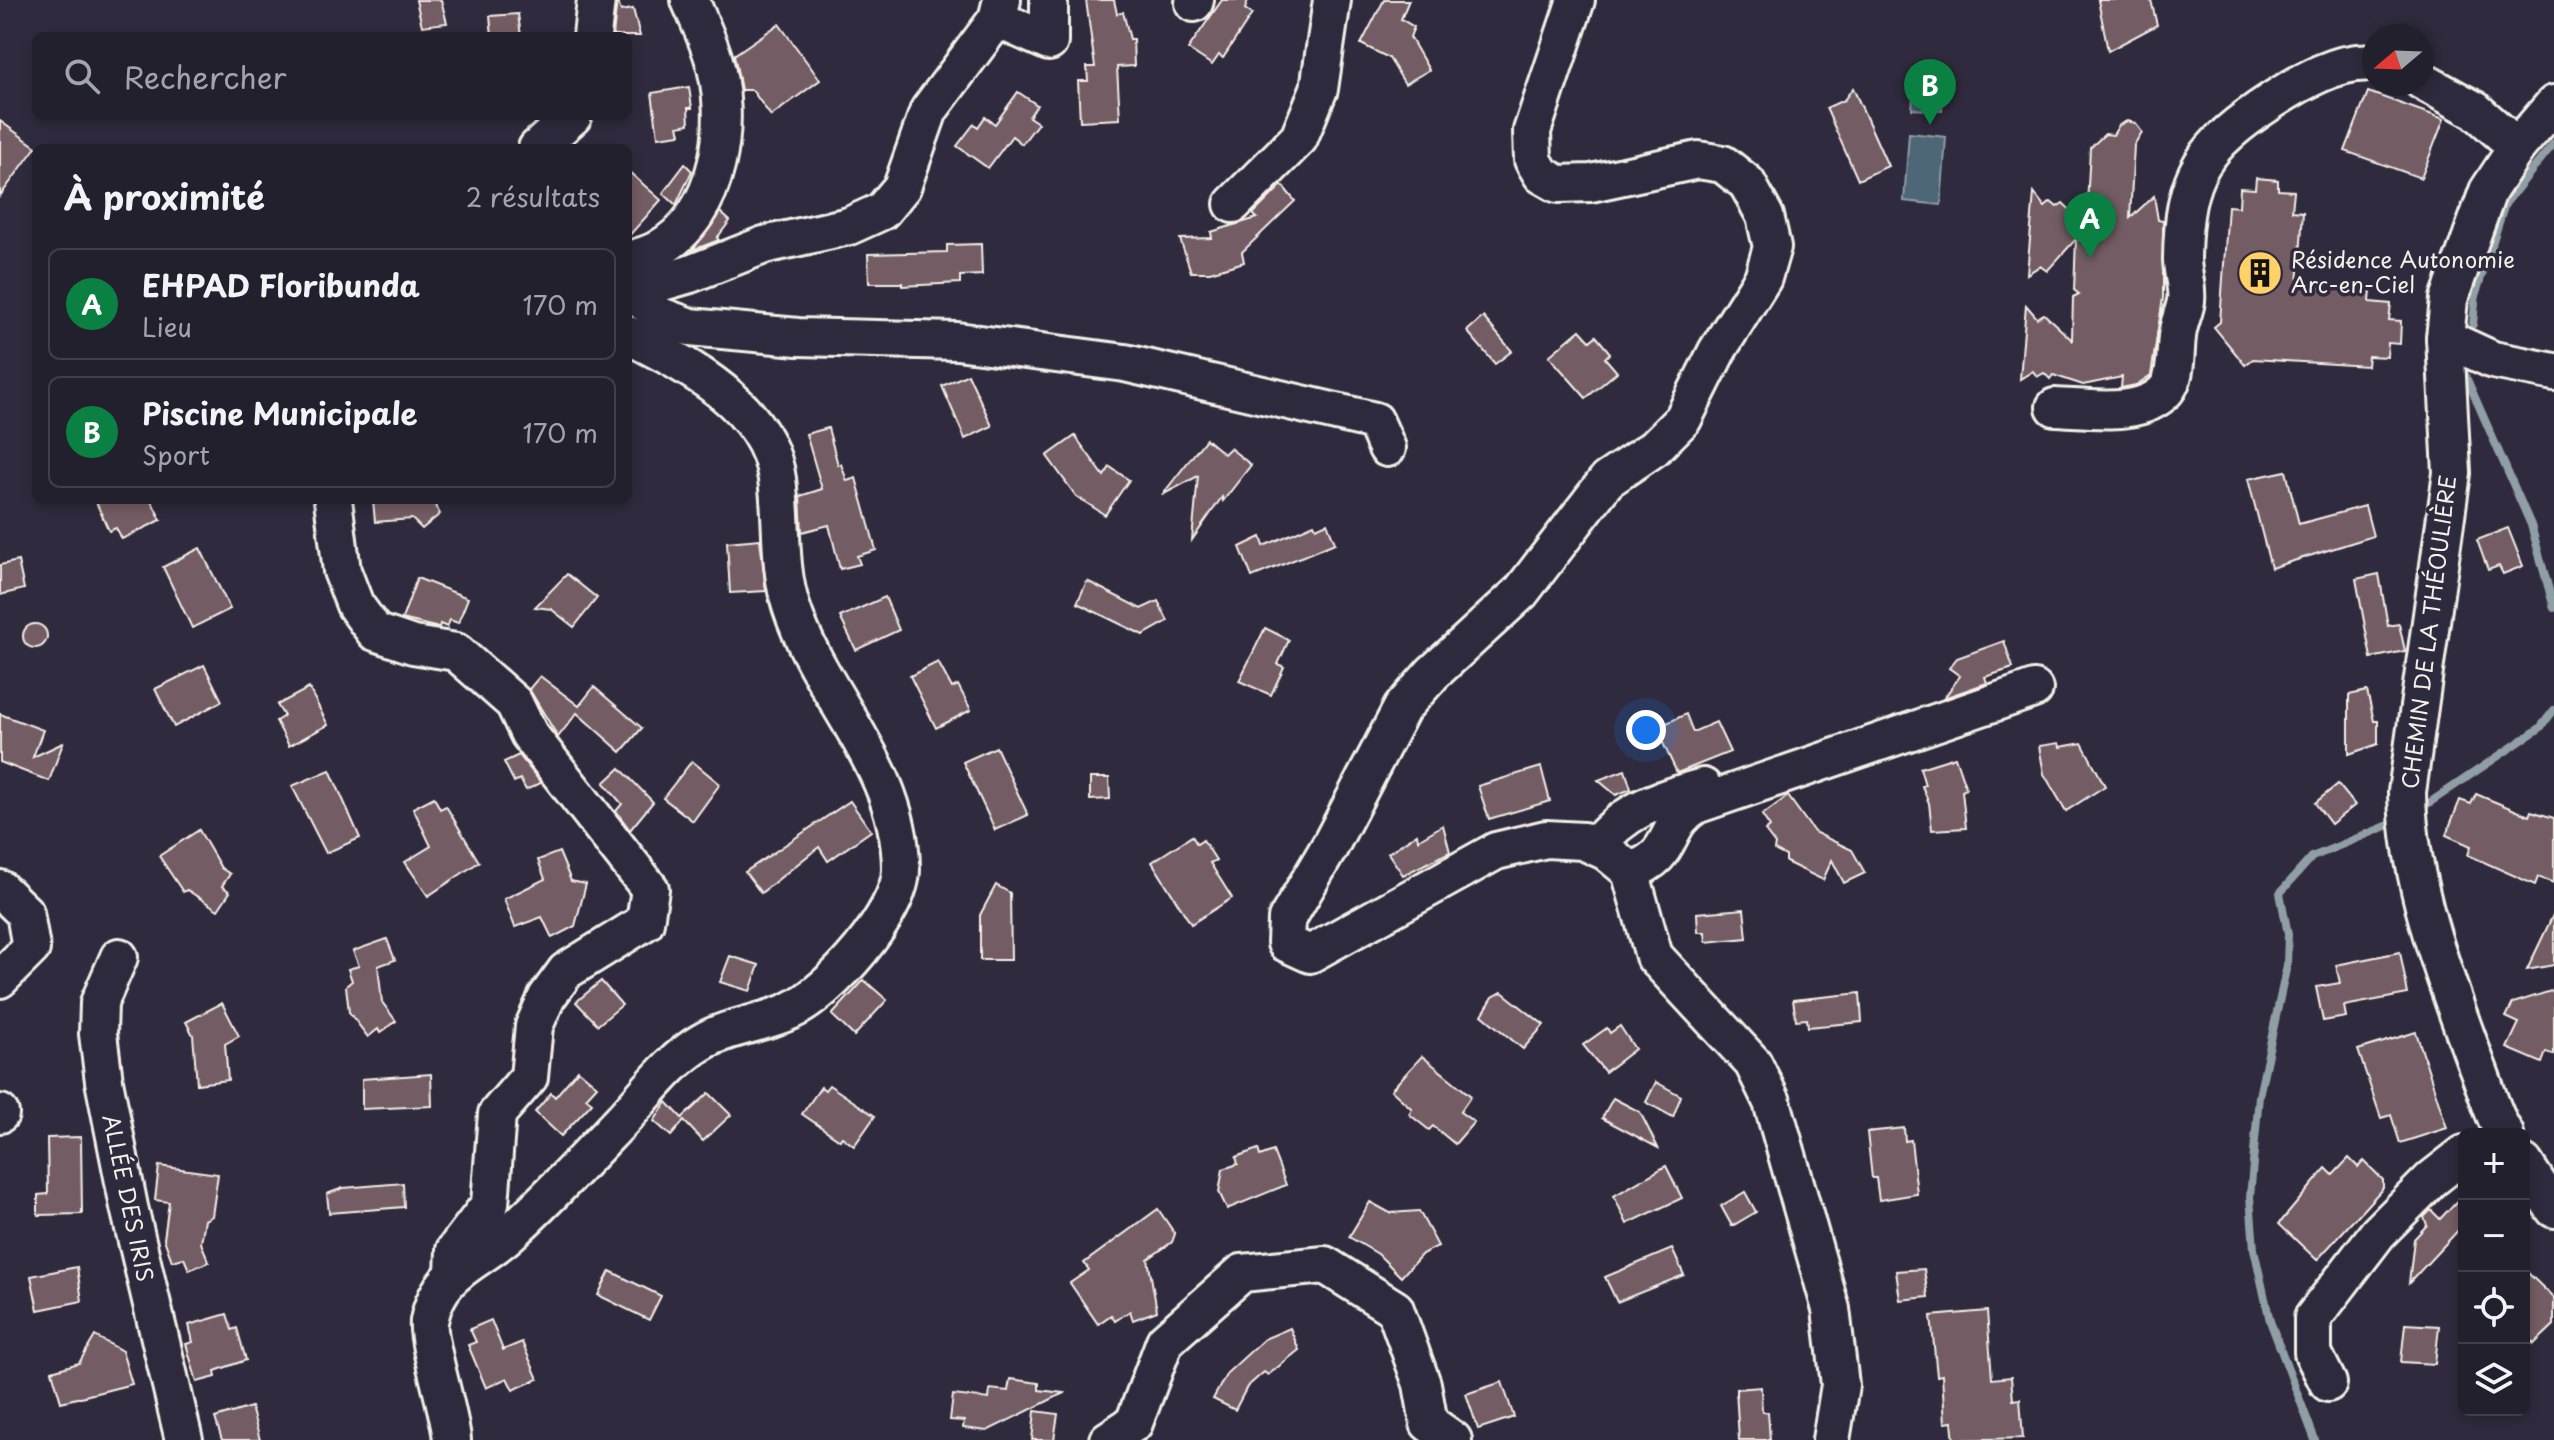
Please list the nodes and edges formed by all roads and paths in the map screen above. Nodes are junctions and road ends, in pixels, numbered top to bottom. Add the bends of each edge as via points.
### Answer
1 (596, 0) edge
2 (690, 0) edge
3 (1049, 0) edge
4 (1332, 0) edge
5 (1576, 0) edge
6 (999, 10) edge
7 (592, 32) edge
8 (2362, 64) edge
9 (2434, 88) edge
10 (2554, 104) edge
11 (568, 120) edge
12 (542, 144) edge
13 (2517, 147) junction
14 (1233, 204) dead end
15 (632, 278) edge
16 (632, 281) edge
17 (632, 284) edge
18 (632, 337) edge
19 (2445, 338) junction
20 (2554, 372) edge
21 (2055, 407) dead end
22 (1387, 448) dead end
23 (334, 504) edge
24 (2034, 689) dead end
25 (1943, 705) dead end
26 (1596, 846) junction
27 (1630, 871) junction
28 (0, 889) edge
29 (119, 957) dead end
30 (0, 979) edge
31 (2497, 1128) edge
32 (2458, 1159) edge
33 (2530, 1172) edge
34 (2554, 1209) edge
35 (454, 1273) junction
36 (2328, 1383) dead end
37 (1441, 1432) edge
38 (184, 1440) edge
39 (452, 1440) edge
40 (1108, 1440) edge
41 (1831, 1440) edge

1 - 7 street
2 - 15 street via 714,60 723,130 711,184 684,228
3 - 6 street via 1049,42
4 - 14 street via 1319,89 1299,138
5 - 26 street via 1532,131 1533,160 1542,175 1558,184 1591,183 1698,160 1723,164 1747,183 1765,216 1772,247 1763,278 1683,419 1654,448 1607,480 1521,592 1402,708 1287,919 1286,943 1310,954 1496,851 1546,839
6 - 16 street via 929,110 902,187 882,211 849,226 764,245 690,274
8 - 21 street via 2343,66 2292,88 2230,130 2203,158 2191,183 2182,261 2186,300 2166,390 2121,409
9 - 13 street via 2475,110
10 - 13 street, CHEMIN DE LA THÉOULIÈRE
11 - 12 street
13 - 19 street, CHEMIN DE LA THÉOULIÈRE via 2488,191 2466,247 2449,299
17 - 22 street via 660,316 690,327 798,337 957,341 1125,363 1375,421
18 - 35 street via 718,386 770,454 777,476 781,574 797,623 890,795 902,871 885,914 860,950 812,997 792,1011 702,1042 665,1072 507,1236
19 - 20 street via 2493,360
19 - 31 street, CHEMIN DE LA THÉOULIÈRE via 2452,473 2407,792 2408,822 2446,984
23 - 35 street via 342,571 355,605 375,632 456,652 514,703 529,734 650,889 645,922 566,971 547,997 534,1026 529,1077 497,1114 490,1204 455,1250
24 - 27 street via 1696,805 1679,815 1663,853
25 - 26 street via 1654,802 1616,821
26 - 27 street
27 - 41 street via 1654,956 1753,1063 1772,1102 1831,1309 1840,1385
28 - 30 street via 25,913 31,948
29 - 38 street, ALLÉE DES IRIS via 99,1003 104,1081
32 - 36 street via 2378,1233 2313,1318 2313,1353
33 - 34 street
35 - 39 street via 446,1279 429,1323
37 - 40 street via 1395,1309 1325,1265 1242,1273 1165,1341 1134,1423

